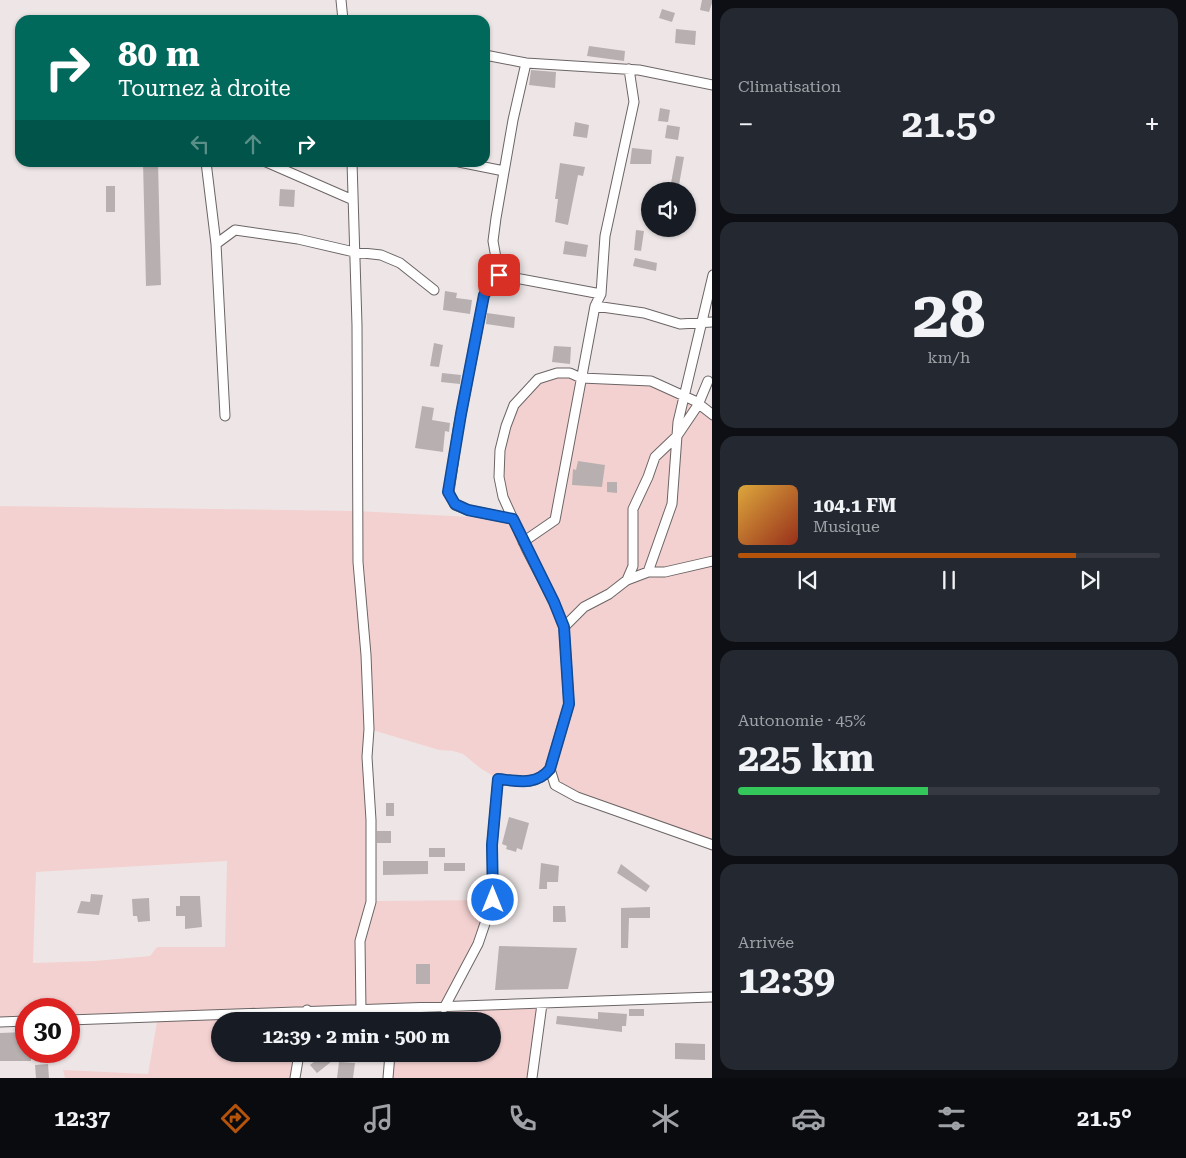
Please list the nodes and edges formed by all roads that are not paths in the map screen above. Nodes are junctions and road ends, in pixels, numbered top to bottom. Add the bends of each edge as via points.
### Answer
1 (340, 0) edge
2 (342, 15) edge
3 (490, 56) edge
4 (526, 63) junction
5 (629, 69) junction
6 (712, 85) edge
7 (207, 167) edge
8 (278, 167) edge
9 (352, 167) edge
10 (484, 167) edge
11 (504, 171) junction
12 (354, 200) junction
13 (216, 244) junction
14 (354, 252) junction
15 (499, 275) junction
16 (712, 275) edge
17 (434, 290) dead end
18 (601, 294) junction
19 (595, 306) junction
20 (700, 322) junction
21 (712, 322) edge
22 (581, 378) junction
23 (708, 381) dead end
24 (685, 397) junction
25 (698, 405) junction
26 (712, 414) edge
27 (226, 416) dead end
28 (677, 436) junction
29 (513, 519) junction
30 (523, 542) junction
31 (712, 561) edge
32 (648, 572) junction
33 (628, 580) junction
34 (564, 627) junction
35 (550, 769) junction
36 (712, 845) edge
37 (712, 997) edge
38 (542, 1004) junction
39 (444, 1008) junction
40 (307, 1010) joint
41 (394, 1010) joint
42 (361, 1011) junction
43 (80, 1020) edge
44 (0, 1022) edge
45 (15, 1022) edge
46 (298, 1062) edge
47 (389, 1062) edge
48 (295, 1078) edge
49 (388, 1078) edge
50 (532, 1078) edge

1 - 2 street
3 - 4 street
4 - 5 street
4 - 11 street
5 - 6 street
5 - 18 street via 634,102 605,236
7 - 13 street
8 - 12 street
9 - 12 street
10 - 11 street
11 - 15 street via 493,241
12 - 14 street
13 - 14 street via 235,230 298,239
13 - 27 street
14 - 17 street via 381,255 400,263
14 - 42 street via 358,562 366,655 371,829 371,902 360,942
15 - 18 street
15 - 29 street via 484,295 448,492 455,504 468,510
16 - 20 street
18 - 19 street
19 - 20 street via 644,313 680,324
19 - 22 street
20 - 21 street
20 - 24 street
22 - 24 street via 651,381
22 - 29 street via 570,373 557,373 538,379 514,405 500,450 499,477 503,497
22 - 30 street via 554,520
23 - 25 street
24 - 25 street
24 - 28 street
25 - 26 street
25 - 28 street
28 - 32 street via 672,504
28 - 33 street via 655,457 633,509 633,566
29 - 30 street
30 - 34 street
31 - 32 street via 665,572
32 - 33 street
33 - 34 street via 584,607
34 - 35 street via 569,704
35 - 36 street via 555,785 577,797
35 - 39 street via 544,777 533,782 498,779 492,845 493,900 478,944
37 - 38 street
38 - 39 street
38 - 50 street
39 - 41 street
40 - 42 street
40 - 43 street
41 - 42 street
44 - 45 street
46 - 48 street
47 - 49 street

